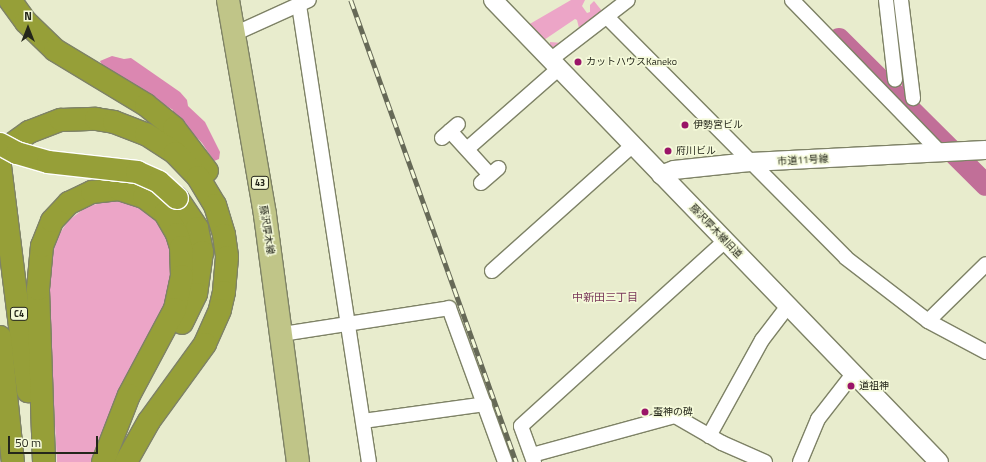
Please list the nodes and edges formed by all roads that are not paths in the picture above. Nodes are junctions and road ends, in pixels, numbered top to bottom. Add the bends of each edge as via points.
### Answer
1 (10, 0) edge
2 (228, 0) edge
3 (493, 0) edge
4 (792, 0) edge
5 (886, 0) edge
6 (901, 0) edge
7 (626, 1) edge
8 (304, 2) edge
9 (607, 17) junction
10 (234, 34) junction
11 (554, 64) junction
12 (895, 79) dead end
13 (913, 98) dead end
14 (450, 131) dead end
15 (0, 144) edge
16 (633, 145) junction
17 (467, 149) junction
18 (986, 150) edge
19 (949, 152) junction
20 (0, 153) edge
21 (750, 162) junction
22 (0, 166) edge
23 (490, 175) dead end
24 (661, 175) junction
25 (726, 241) junction
26 (226, 258) junction
27 (986, 264) edge
28 (492, 271) dead end
29 (788, 306) junction
30 (928, 321) junction
31 (348, 323) junction
32 (282, 334) junction
33 (0, 338) edge
34 (986, 352) edge
35 (853, 374) junction
36 (485, 404) junction
37 (120, 415) junction
38 (363, 422) junction
39 (709, 436) junction
40 (533, 458) edge
41 (14, 462) edge
42 (35, 462) edge
43 (44, 462) edge
44 (104, 462) edge
45 (126, 462) edge
46 (298, 462) edge
47 (369, 462) edge
48 (506, 462) edge
49 (765, 462) edge
50 (800, 462) edge
51 (939, 462) edge

1 - 26 highway via 26,22 55,50 146,105 174,128 205,167 213,182 224,215
2 - 10 main road, 藤沢厚木線 / 43
3 - 11 street, 藤沢厚木線旧道
4 - 19 street
5 - 12 street
6 - 13 street
7 - 9 street
8 - 10 street
8 - 31 street
9 - 11 street
9 - 21 street
10 - 32 main road, 藤沢厚木線 / 43
11 - 16 street, 藤沢厚木線旧道
11 - 17 street
14 - 17 street
15 - 37 highway, bridge via 17,153 48,162 137,172 159,182 178,198 191,217 200,239 201,266 198,287 182,323
16 - 24 street, 藤沢厚木線旧道
16 - 28 street
17 - 23 street
18 - 19 street, 市道11号線
19 - 21 street, 市道11号線
20 - 26 highway via 28,132 61,120 96,119 130,127 146,134 175,153 208,191 220,220
21 - 24 street, 市道11号線 via 681,169
21 - 30 street via 846,258
22 - 42 highway, C4
24 - 25 street, 藤沢厚木線旧道
25 - 29 street, 藤沢厚木線旧道
25 - 40 street via 521,426
26 - 45 highway via 224,292 205,344 149,421
27 - 30 street
29 - 35 street, 藤沢厚木線旧道
29 - 39 street via 762,340
30 - 34 street
31 - 32 street
31 - 36 street via 448,308
31 - 38 street
32 - 46 main road, 藤沢厚木線 / 43
33 - 41 highway
35 - 50 street via 818,419
35 - 51 street, 藤沢厚木線旧道
36 - 38 street
36 - 48 street
37 - 43 highway via 175,309 182,276 178,234 165,213 155,204 132,192 119,189 92,192 69,203 60,211 46,233 38,273
37 - 44 highway
38 - 47 street
39 - 40 street via 675,416 666,417
39 - 49 street

